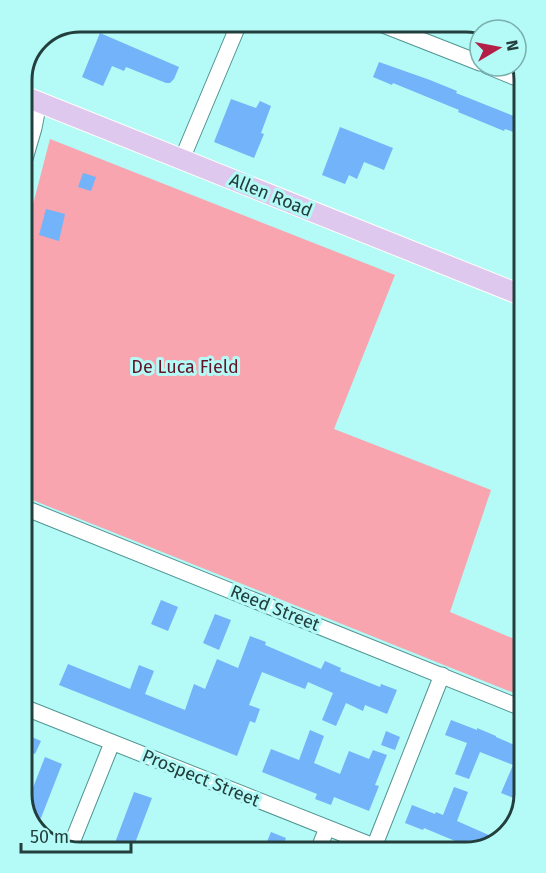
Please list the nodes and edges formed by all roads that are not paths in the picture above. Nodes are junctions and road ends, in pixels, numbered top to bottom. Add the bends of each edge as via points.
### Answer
1 (235, 32) edge
2 (402, 32) edge
3 (468, 58) edge
4 (32, 100) edge
5 (32, 114) edge
6 (32, 135) edge
7 (182, 159) junction
8 (514, 292) edge
9 (32, 511) edge
10 (442, 675) junction
11 (514, 704) edge
12 (32, 710) edge
13 (112, 743) junction
14 (327, 828) junction
15 (73, 840) edge
16 (322, 842) edge
17 (362, 842) edge
18 (377, 842) edge

1 - 7 street
2 - 3 street
4 - 7 main road, Allen Road
5 - 6 street
7 - 8 main road, Allen Road
9 - 10 street, Reed Street
10 - 11 street, Reed Street
10 - 18 street
12 - 13 street, Prospect Street
13 - 14 street, Prospect Street
13 - 15 street
14 - 16 street
14 - 17 street, Prospect Street

